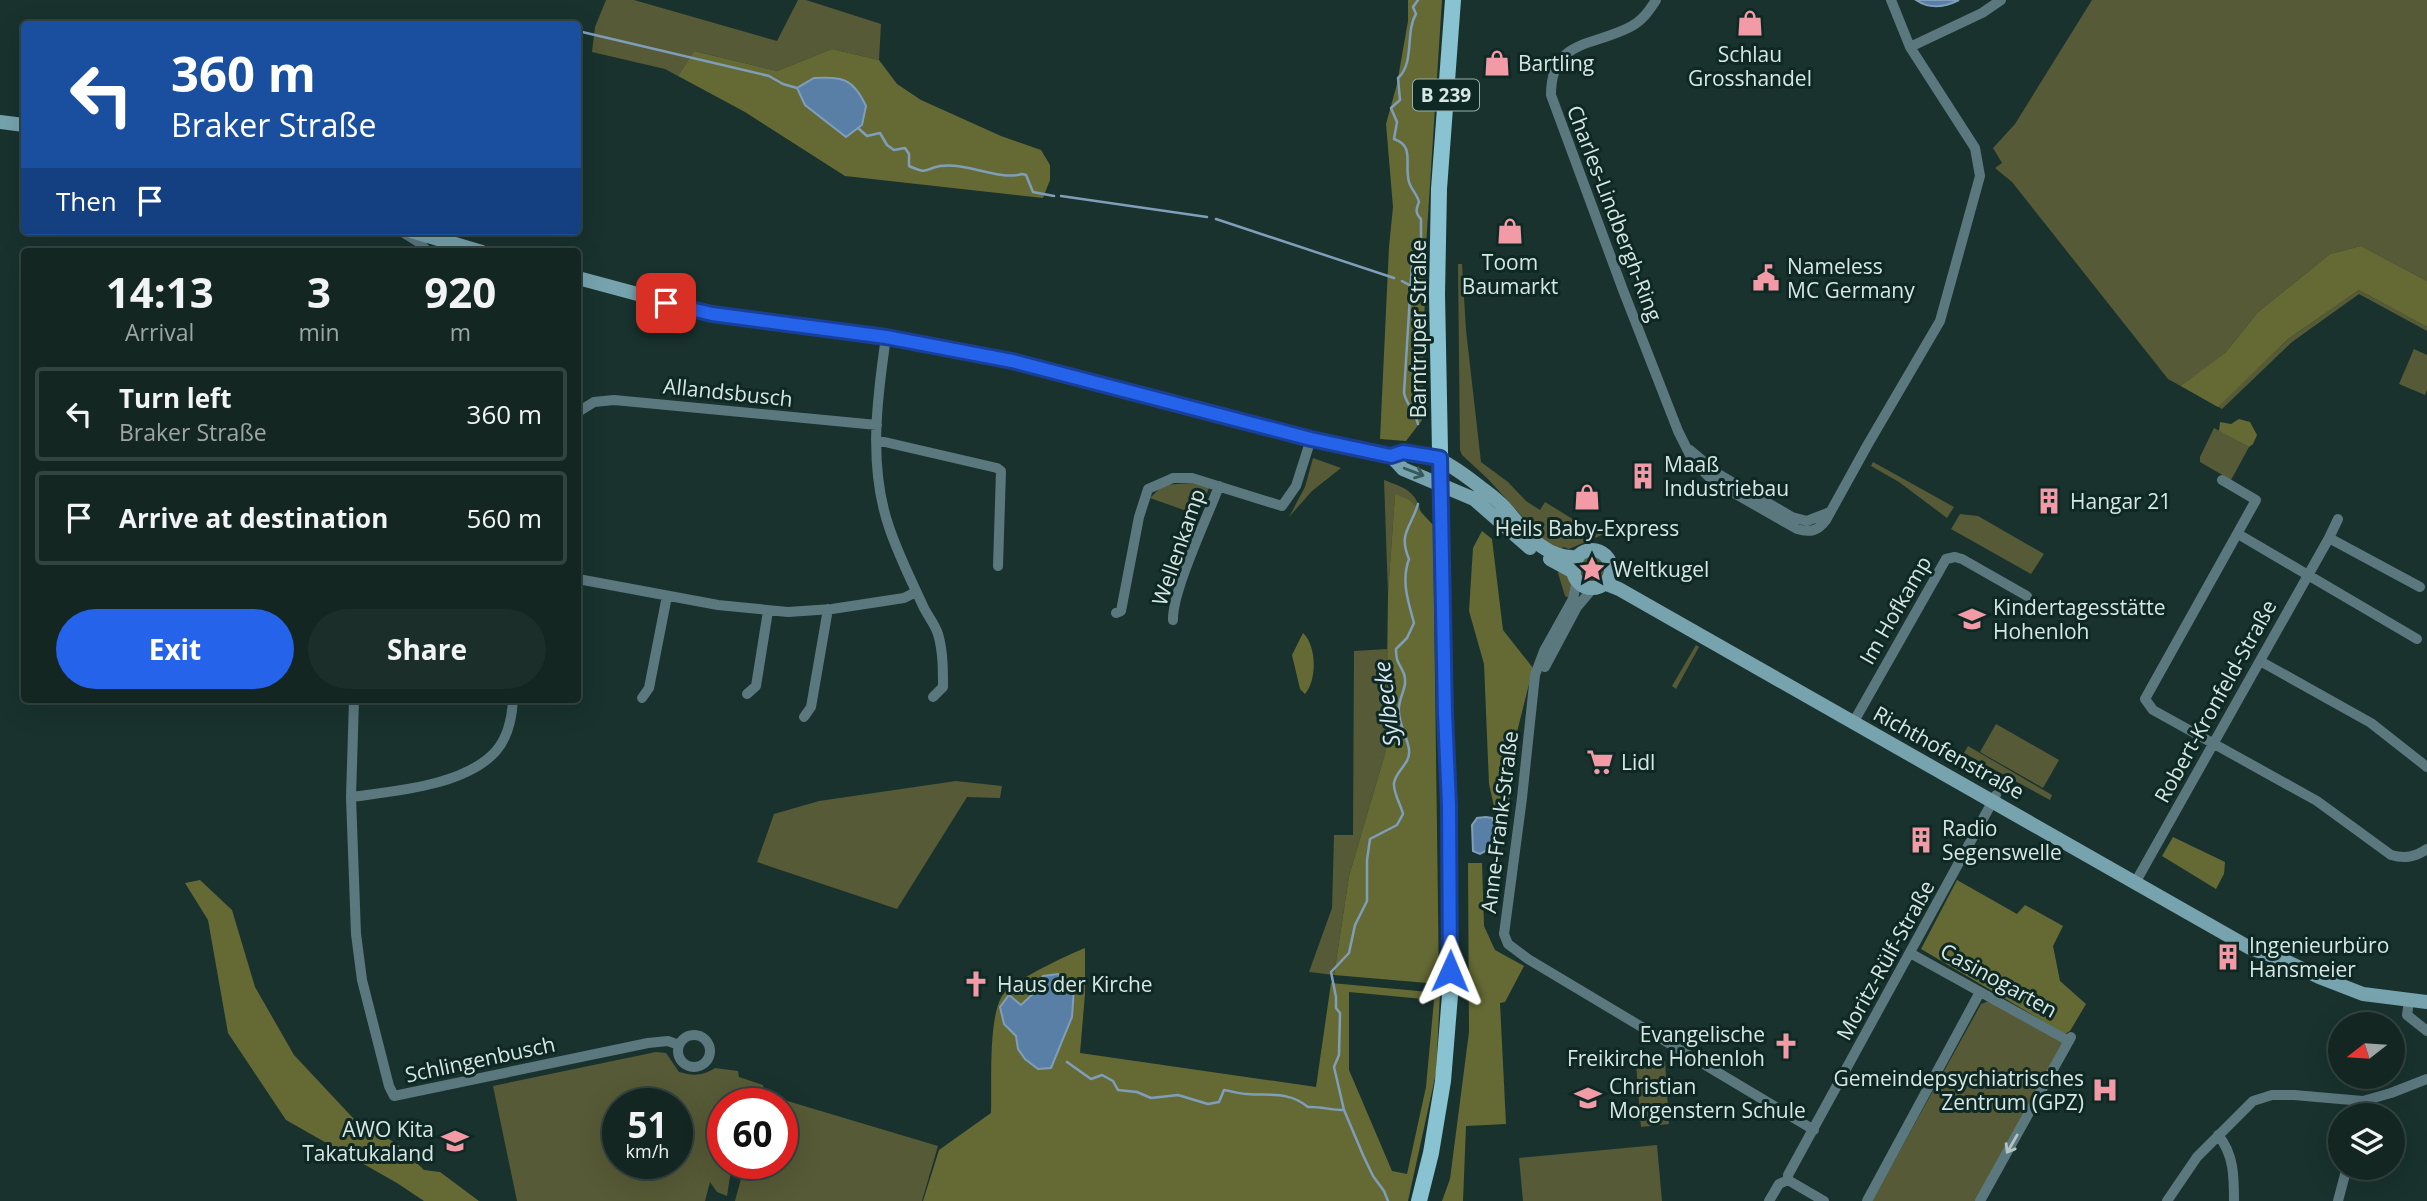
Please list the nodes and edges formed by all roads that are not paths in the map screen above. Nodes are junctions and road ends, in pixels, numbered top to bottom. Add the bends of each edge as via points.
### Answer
1 (1453, 0) edge
2 (1656, 0) edge
3 (1891, 0) edge
4 (2001, 0) edge
5 (1910, 47) junction
6 (0, 122) edge
7 (21, 125) edge
8 (407, 235) edge
9 (422, 235) edge
10 (424, 248) edge
11 (456, 248) edge
12 (581, 279) edge
13 (886, 337) junction
14 (581, 410) edge
15 (877, 425) junction
16 (1311, 439) junction
17 (876, 440) junction
18 (1391, 456) junction
19 (1440, 458) junction
20 (2222, 480) dead end
21 (1442, 483) junction
22 (1219, 486) junction
23 (2339, 519) dead end
24 (2238, 534) junction
25 (2329, 538) junction
26 (1578, 557) junction
27 (998, 566) dead end
28 (2307, 575) junction
29 (1575, 576) junction
30 (581, 580) edge
31 (1602, 582) junction
32 (2420, 587) dead end
33 (916, 592) junction
34 (667, 596) junction
35 (2027, 596) dead end
36 (828, 609) junction
37 (768, 611) junction
38 (1116, 613) dead end
39 (1173, 620) dead end
40 (2417, 639) dead end
41 (2260, 661) junction
42 (1535, 682) junction
43 (747, 694) dead end
44 (933, 697) dead end
45 (642, 698) dead end
46 (354, 703) edge
47 (513, 703) edge
48 (804, 717) dead end
49 (1855, 720) junction
50 (2213, 744) junction
51 (2427, 767) edge
52 (351, 797) junction
53 (1994, 799) junction
54 (2427, 849) edge
55 (2137, 879) junction
56 (1910, 953) junction
57 (1980, 992) junction
58 (2409, 1001) junction
59 (2427, 1002) edge
60 (2427, 1031) edge
61 (679, 1045) dead end
62 (2427, 1079) edge
63 (2363, 1101) joint
64 (1814, 1130) junction
65 (2218, 1135) junction
66 (1788, 1180) junction
67 (2344, 1180) edge
68 (1419, 1201) edge
69 (1769, 1201) edge
70 (1824, 1201) edge
71 (1867, 1201) edge
72 (1980, 1201) edge
73 (2167, 1201) edge
74 (2234, 1201) edge
75 (2339, 1201) edge

1 - 19 main road, Barntruper Straße / B 239 via 1439,211
2 - 5 street, Charles-Lindbergh-Ring via 1630,27 1571,49 1554,68 1551,95 1687,448 1720,475 1807,521 1830,512 1940,321 1980,176 1975,148
3 - 5 street, Charles-Lindbergh-Ring
4 - 5 street
6 - 7 street
8 - 10 street
9 - 11 street
12 - 13 street via 712,314
13 - 15 street
13 - 16 street via 1012,361
14 - 15 street, Allandsbusch via 594,402 614,400
15 - 17 street
16 - 18 street
16 - 22 street, Wellenkamp via 1296,486 1282,506
17 - 27 street via 1001,471
17 - 33 street via 884,512
18 - 19 street via 1403,452
18 -> 21 street via 1404,468
19 - 21 main road, Barntruper Straße / B 239
19 - 26 street via 1503,506 1531,540 1562,555
20 - 24 street via 2256,500
21 - 29 street via 1474,499 1524,545
21 - 68 main road, Barntruper Straße / B 239 via 1450,995 1443,1081
22 - 38 street, Wellenkamp via 1173,478 1149,489 1121,611
22 - 39 street, Wellenkamp via 1184,576
23 - 25 street, Robert-Kronfeld-Straße
24 - 28 street
24 - 50 street via 2145,699 2152,710
25 - 28 street, Robert-Kronfeld-Straße
25 - 32 street
26 - 29 street
26 - 31 street via 1588,550 1609,560
28 - 40 street
28 - 41 street, Robert-Kronfeld-Straße
29 - 31 street via 1583,585
29 - 42 street, Anne-Frank-Straße via 1573,598 1538,666
30 - 34 street
31 - 42 street, Anne-Frank-Straße via 1579,604
31 - 49 street, Richthofenstraße
33 - 36 street via 904,598
33 - 44 street via 942,649 943,687
34 - 37 street
34 - 45 street via 649,688
35 - 49 street, Im Hofkamp via 1962,559 1946,559
36 - 37 street
36 - 48 street via 811,707
37 - 43 street via 756,686
41 - 50 street, Robert-Kronfeld-Straße
41 - 51 street via 2371,723
42 - 64 street, Anne-Frank-Straße via 1504,934 1508,944
46 - 52 street, Schlingenbusch
47 - 52 street via 505,737 496,751 472,769 409,789
49 - 53 street, Richthofenstraße
50 - 54 street via 2316,801 2391,855 2412,857
50 - 55 street, Robert-Kronfeld-Straße
52 - 61 street, Schlingenbusch via 362,980 394,1096 648,1043
53 - 55 street, Richthofenstraße
53 - 56 street, Moritz-Rülf-Straße
55 - 58 street, Richthofenstraße via 2250,948 2362,994
56 - 57 street, Casinogarten
56 - 64 street, Moritz-Rülf-Straße
57 - 71 street
57 -> 72 street, Casinogarten via 2070,1039
58 - 59 street, Richthofenstraße
58 - 60 street via 2407,1015
62 - 63 street
63 - 65 street via 2272,1096 2253,1101
64 - 66 street, Moritz-Rülf-Straße
65 - 73 street
65 - 74 street via 2233,1165
66 - 69 street, Moritz-Rülf-Straße via 1779,1184
66 - 70 street
67 - 75 street

